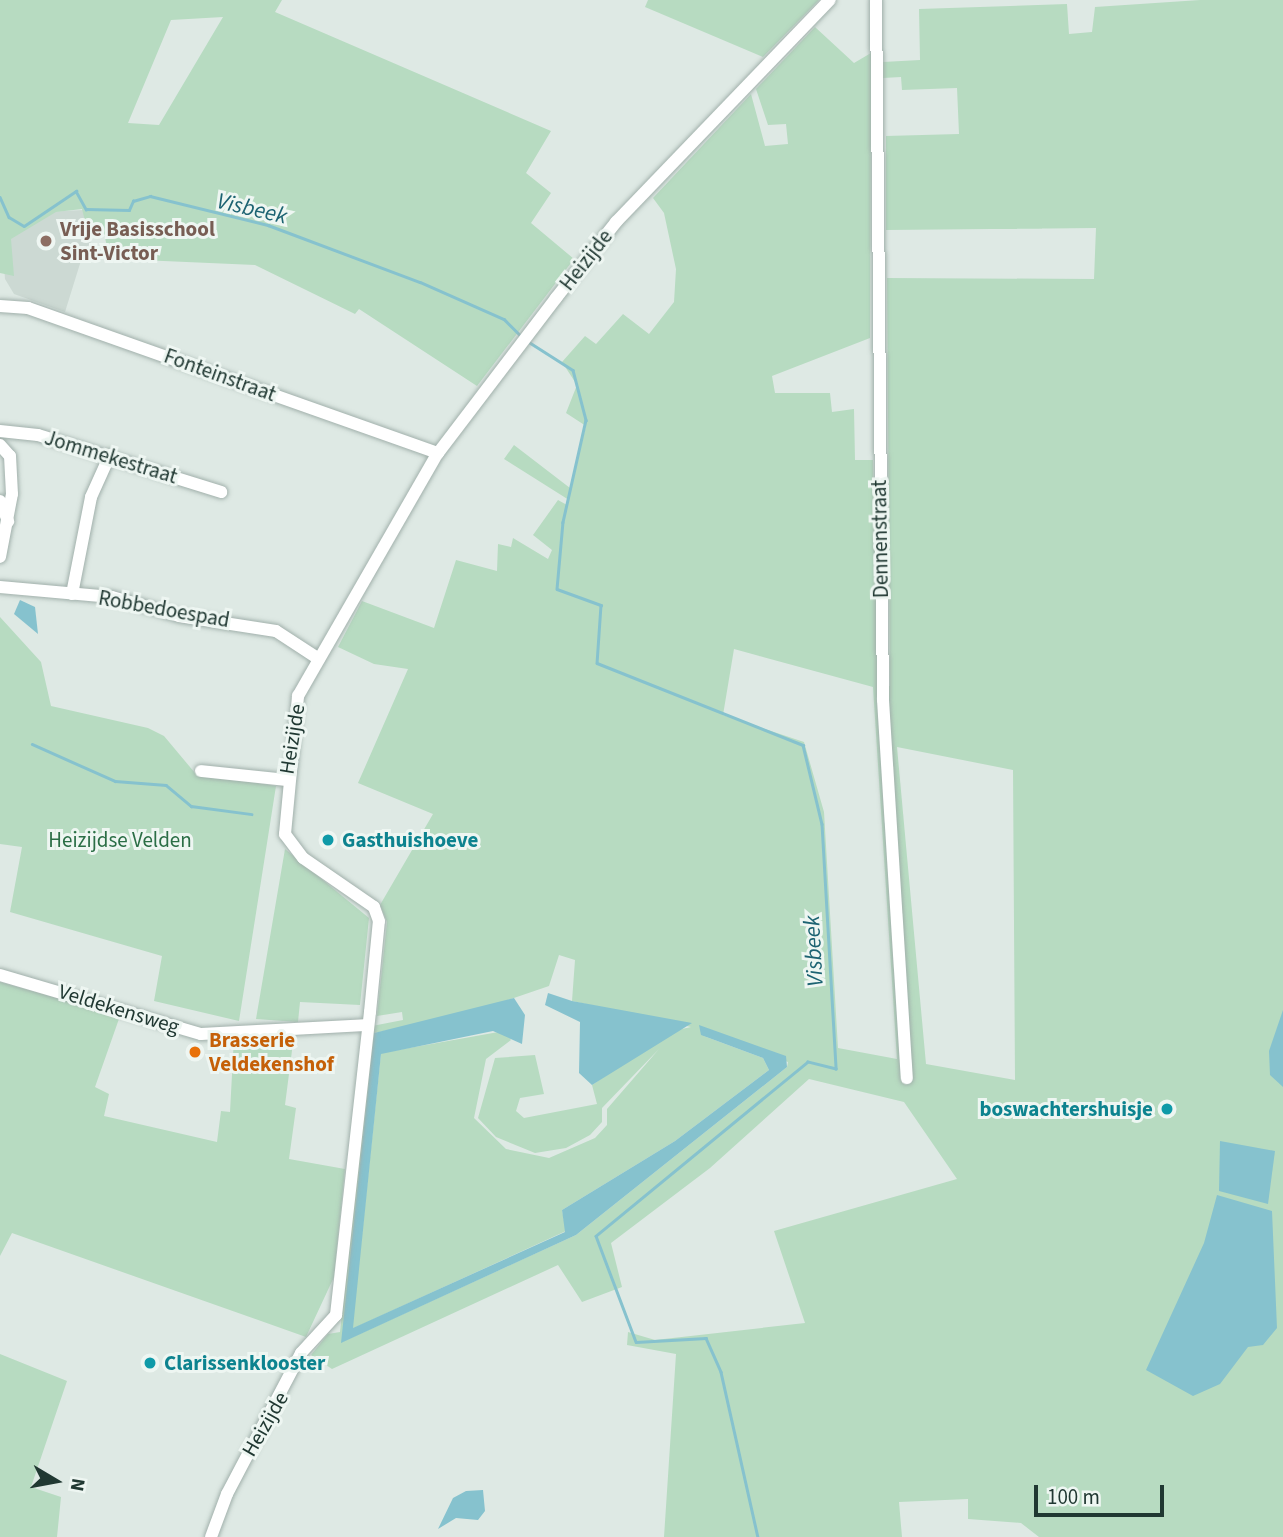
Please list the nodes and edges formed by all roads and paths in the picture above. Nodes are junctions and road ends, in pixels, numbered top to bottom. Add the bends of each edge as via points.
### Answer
1 (830, 0) edge
2 (876, 0) edge
3 (0, 306) edge
4 (0, 431) edge
5 (0, 445) edge
6 (438, 453) junction
7 (110, 455) junction
8 (221, 492) dead end
9 (0, 501) edge
10 (8, 525) junction
11 (0, 557) edge
12 (0, 587) edge
13 (72, 594) junction
14 (319, 659) junction
15 (201, 771) dead end
16 (285, 780) junction
17 (0, 975) edge
18 (365, 1025) junction
19 (907, 1078) dead end
20 (211, 1537) edge

1 - 6 street, Heizijde via 616,222
2 - 19 street, Dennenstraat via 883,700
3 - 6 street, Fonteinstraat via 28,307
4 - 7 street, Jommekestraat
5 - 10 street via 12,472
6 - 14 street, Heizijde
7 - 8 street, Jommekestraat
7 - 13 street via 91,497
9 - 10 street
10 - 11 street
12 - 13 street, Robbedoespad
13 - 14 street, Robbedoespad via 276,631
14 - 16 street, Heizijde via 293,715
15 - 16 street
16 - 18 street, Heizijde via 282,820 290,846 374,907 379,921
17 - 18 street, Veldekensweg via 201,1034
18 - 20 street, Heizijde via 336,1315 302,1353 232,1484

